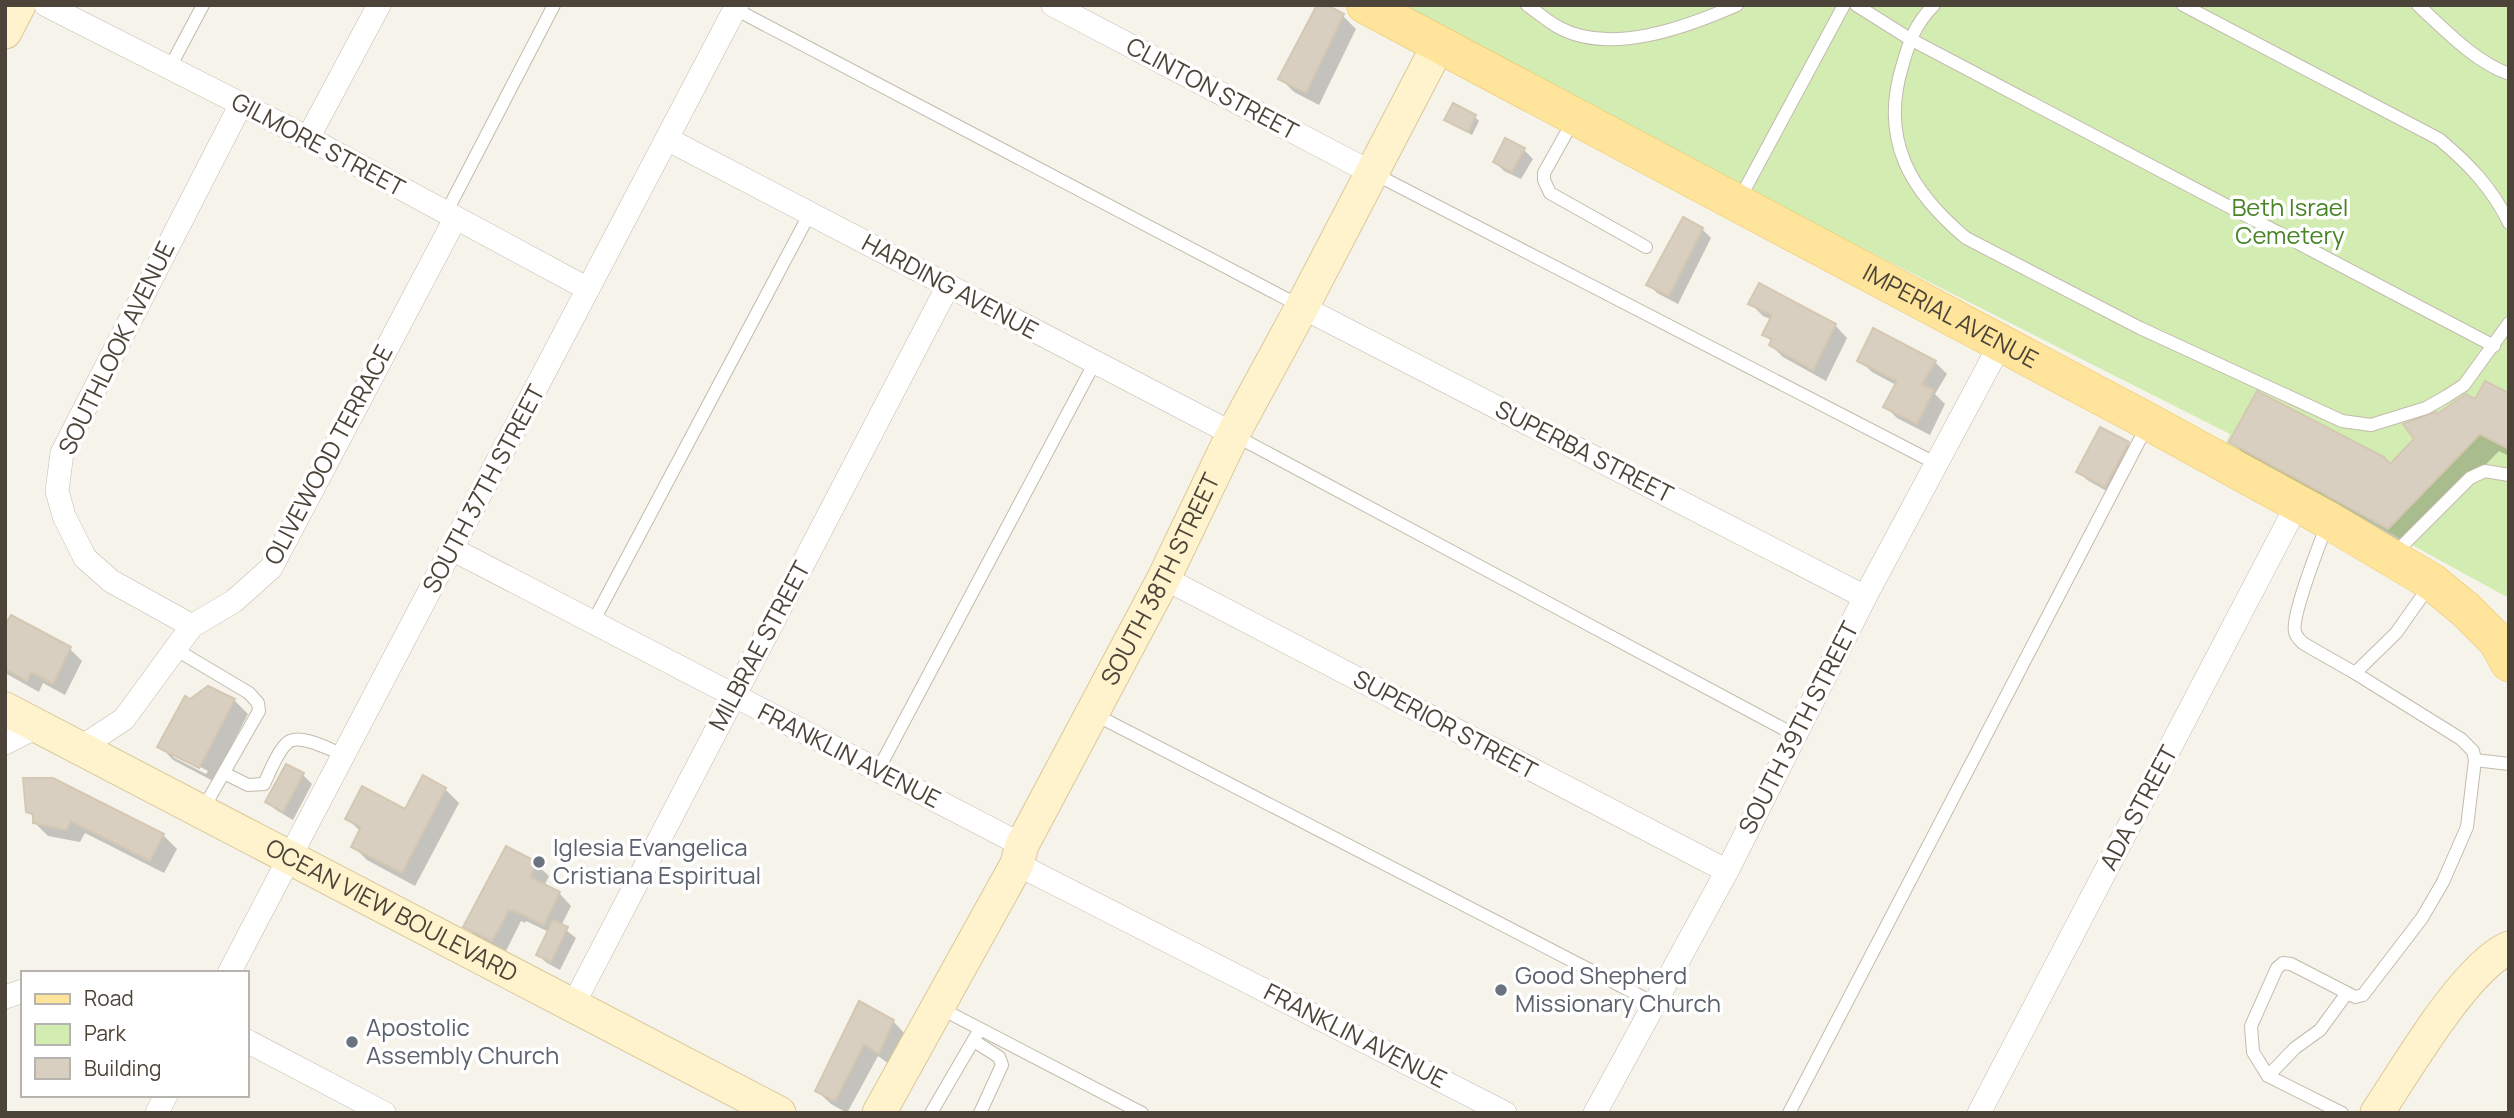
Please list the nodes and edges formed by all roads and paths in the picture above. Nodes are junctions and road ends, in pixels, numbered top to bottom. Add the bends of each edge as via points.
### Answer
1 (19, 5) edge
2 (46, 5) edge
3 (203, 5) edge
4 (379, 5) edge
5 (554, 5) edge
6 (1053, 5) edge
7 (1365, 5) edge
8 (1527, 5) edge
9 (1737, 5) edge
10 (1844, 5) edge
11 (1856, 5) edge
12 (1934, 5) edge
13 (2183, 5) edge
14 (2418, 5) edge
15 (736, 7) edge
16 (5, 32) edge
17 (1910, 39) junction
18 (1439, 44) junction
19 (2509, 61) edge
20 (169, 69) junction
21 (2503, 71) edge
22 (241, 104) junction
23 (1575, 117) junction
24 (308, 138) junction
25 (667, 139) junction
26 (1372, 173) junction
27 (1737, 204) junction
28 (810, 214) junction
29 (450, 216) junction
30 (2509, 223) edge
31 (1646, 247) dead end
32 (948, 286) junction
33 (588, 289) junction
34 (1302, 307) junction
35 (2509, 323) edge
36 (2001, 343) junction
37 (2494, 346) junction
38 (1095, 362) junction
39 (2149, 422) junction
40 (1233, 434) junction
41 (1936, 463) junction
42 (2509, 475) edge
43 (2313, 511) junction
44 (453, 549) junction
45 (2392, 557) junction
46 (1164, 578) junction
47 (2432, 582) junction
48 (1865, 597) junction
49 (593, 622) junction
50 (192, 626) junction
51 (175, 649) junction
52 (2509, 663) edge
53 (2355, 673) junction
54 (734, 696) junction
55 (5, 709) edge
56 (1092, 713) junction
57 (38, 726) junction
58 (1795, 735) junction
59 (5, 743) edge
60 (80, 748) junction
61 (345, 756) junction
62 (2476, 760) junction
63 (2509, 764) edge
64 (877, 770) junction
65 (224, 773) junction
66 (202, 811) junction
67 (1019, 855) junction
68 (291, 858) junction
69 (1727, 871) junction
70 (2509, 948) edge
71 (230, 971) edge
72 (2347, 993) junction
73 (1654, 1003) junction
74 (573, 1005) junction
75 (938, 1007) junction
76 (977, 1035) junction
77 (248, 1042) edge
78 (2269, 1076) junction
79 (165, 1097) edge
80 (157, 1113) edge
81 (384, 1113) edge
82 (779, 1113) edge
83 (879, 1113) edge
84 (931, 1113) edge
85 (980, 1113) edge
86 (1142, 1113) edge
87 (1505, 1113) edge
88 (1595, 1113) edge
89 (1788, 1113) edge
90 (1979, 1113) edge
91 (2342, 1113) edge
92 (2377, 1113) edge

1 - 16 street
2 - 20 street, GILMORE STREET
3 - 20 lane
4 - 24 street
5 - 29 lane
6 - 26 street, CLINTON STREET
7 - 18 main road, IMPERIAL AVENUE
8 - 9 lane via 1560,28 1595,38 1651,36
10 - 27 lane
11 - 17 lane
12 - 17 lane
13 - 30 lane via 2439,139 2469,164 2497,199
14 - 21 lane via 2453,37
15 - 25 street, SOUTH 37TH STREET
15 - 34 lane
17 - 37 lane
17 - 37 lane via 1893,108 1902,161 1915,185 1947,223 1975,243 2140,328 2342,421 2371,425 2426,408 2464,385
18 - 23 main road, IMPERIAL AVENUE
18 - 26 street, SOUTH 38TH STREET
19 - 21 lane
20 - 22 street, GILMORE STREET
22 - 24 street, GILMORE STREET
22 - 50 street, SOUTHLOOK AVENUE via 62,453 57,491 85,558 111,581
23 - 27 main road, IMPERIAL AVENUE
23 - 31 lane via 1544,173 1550,193
24 - 29 street, GILMORE STREET
25 - 28 street, HARDING AVENUE
25 - 33 street, SOUTH 37TH STREET
26 - 34 street, SOUTH 38TH STREET
26 - 41 lane
27 - 36 main road, IMPERIAL AVENUE
28 - 32 street, HARDING AVENUE
28 - 49 lane
29 - 33 street, GILMORE STREET
29 - 50 street, OLIVEWOOD TERRACE via 271,568 234,601
32 - 38 street, HARDING AVENUE
32 - 54 street, MILBRAE STREET
33 - 44 street, SOUTH 37TH STREET
34 - 40 street, SOUTH 38TH STREET
34 - 48 street, SUPERBA STREET
35 - 37 lane
36 - 39 main road, IMPERIAL AVENUE
36 - 41 street, SOUTH 39TH STREET
38 - 40 street, HARDING AVENUE
38 - 64 lane
39 - 43 main road, IMPERIAL AVENUE
39 - 89 lane
40 - 46 street, SOUTH 38TH STREET
40 - 58 lane
41 - 48 street, SOUTH 39TH STREET
42 - 45 lane via 2485,471 2470,478
43 - 45 main road, IMPERIAL AVENUE
43 - 53 lane via 2295,630 2305,645
43 - 90 street, ADA STREET
44 - 49 street, FRANKLIN AVENUE
44 - 61 street, SOUTH 37TH STREET
45 - 47 main road, IMPERIAL AVENUE
46 - 56 street, SOUTH 38TH STREET
46 - 69 street, SUPERIOR STREET
47 - 52 main road, IMPERIAL AVENUE via 2497,641
47 - 53 lane via 2402,626
48 - 58 street, SOUTH 39TH STREET
49 - 54 street, FRANKLIN AVENUE
50 - 51 street, OLIVEWOOD TERRACE
51 - 60 street, OLIVEWOOD TERRACE via 124,719
51 - 65 lane via 258,703 259,711
53 - 62 lane via 2461,739
54 - 64 street, FRANKLIN AVENUE
54 - 74 street, MILBRAE STREET
55 - 57 street, OCEAN VIEW BOULEVARD
56 - 67 street, SOUTH 38TH STREET
56 - 73 lane
57 - 59 street
57 - 60 street, OCEAN VIEW BOULEVARD
58 - 69 street, SOUTH 39TH STREET
60 - 66 street, OCEAN VIEW BOULEVARD
61 - 65 lane via 293,739 264,785 248,785
61 - 68 street, SOUTH 37TH STREET
62 - 63 lane
62 - 72 lane via 2467,827 2443,882 2422,919 2363,995
64 - 67 street, FRANKLIN AVENUE
65 - 66 lane
66 - 68 street, OCEAN VIEW BOULEVARD
67 - 75 street, SOUTH 38TH STREET
67 - 87 street, FRANKLIN AVENUE
68 - 71 street, SOUTH 37TH STREET
68 - 74 street, OCEAN VIEW BOULEVARD
69 - 73 street, SOUTH 39TH STREET
70 - 92 street via 2496,954 2454,1000
72 - 78 lane via 2320,1030
72 - 78 lane via 2291,964 2277,968 2252,1026 2253,1052
73 - 88 street, SOUTH 39TH STREET
74 - 82 street, OCEAN VIEW BOULEVARD
75 - 76 lane
75 - 83 street, SOUTH 38TH STREET
76 - 84 lane
76 - 85 lane via 1002,1065
76 - 86 lane
77 - 81 street
78 - 91 lane
79 - 80 street

